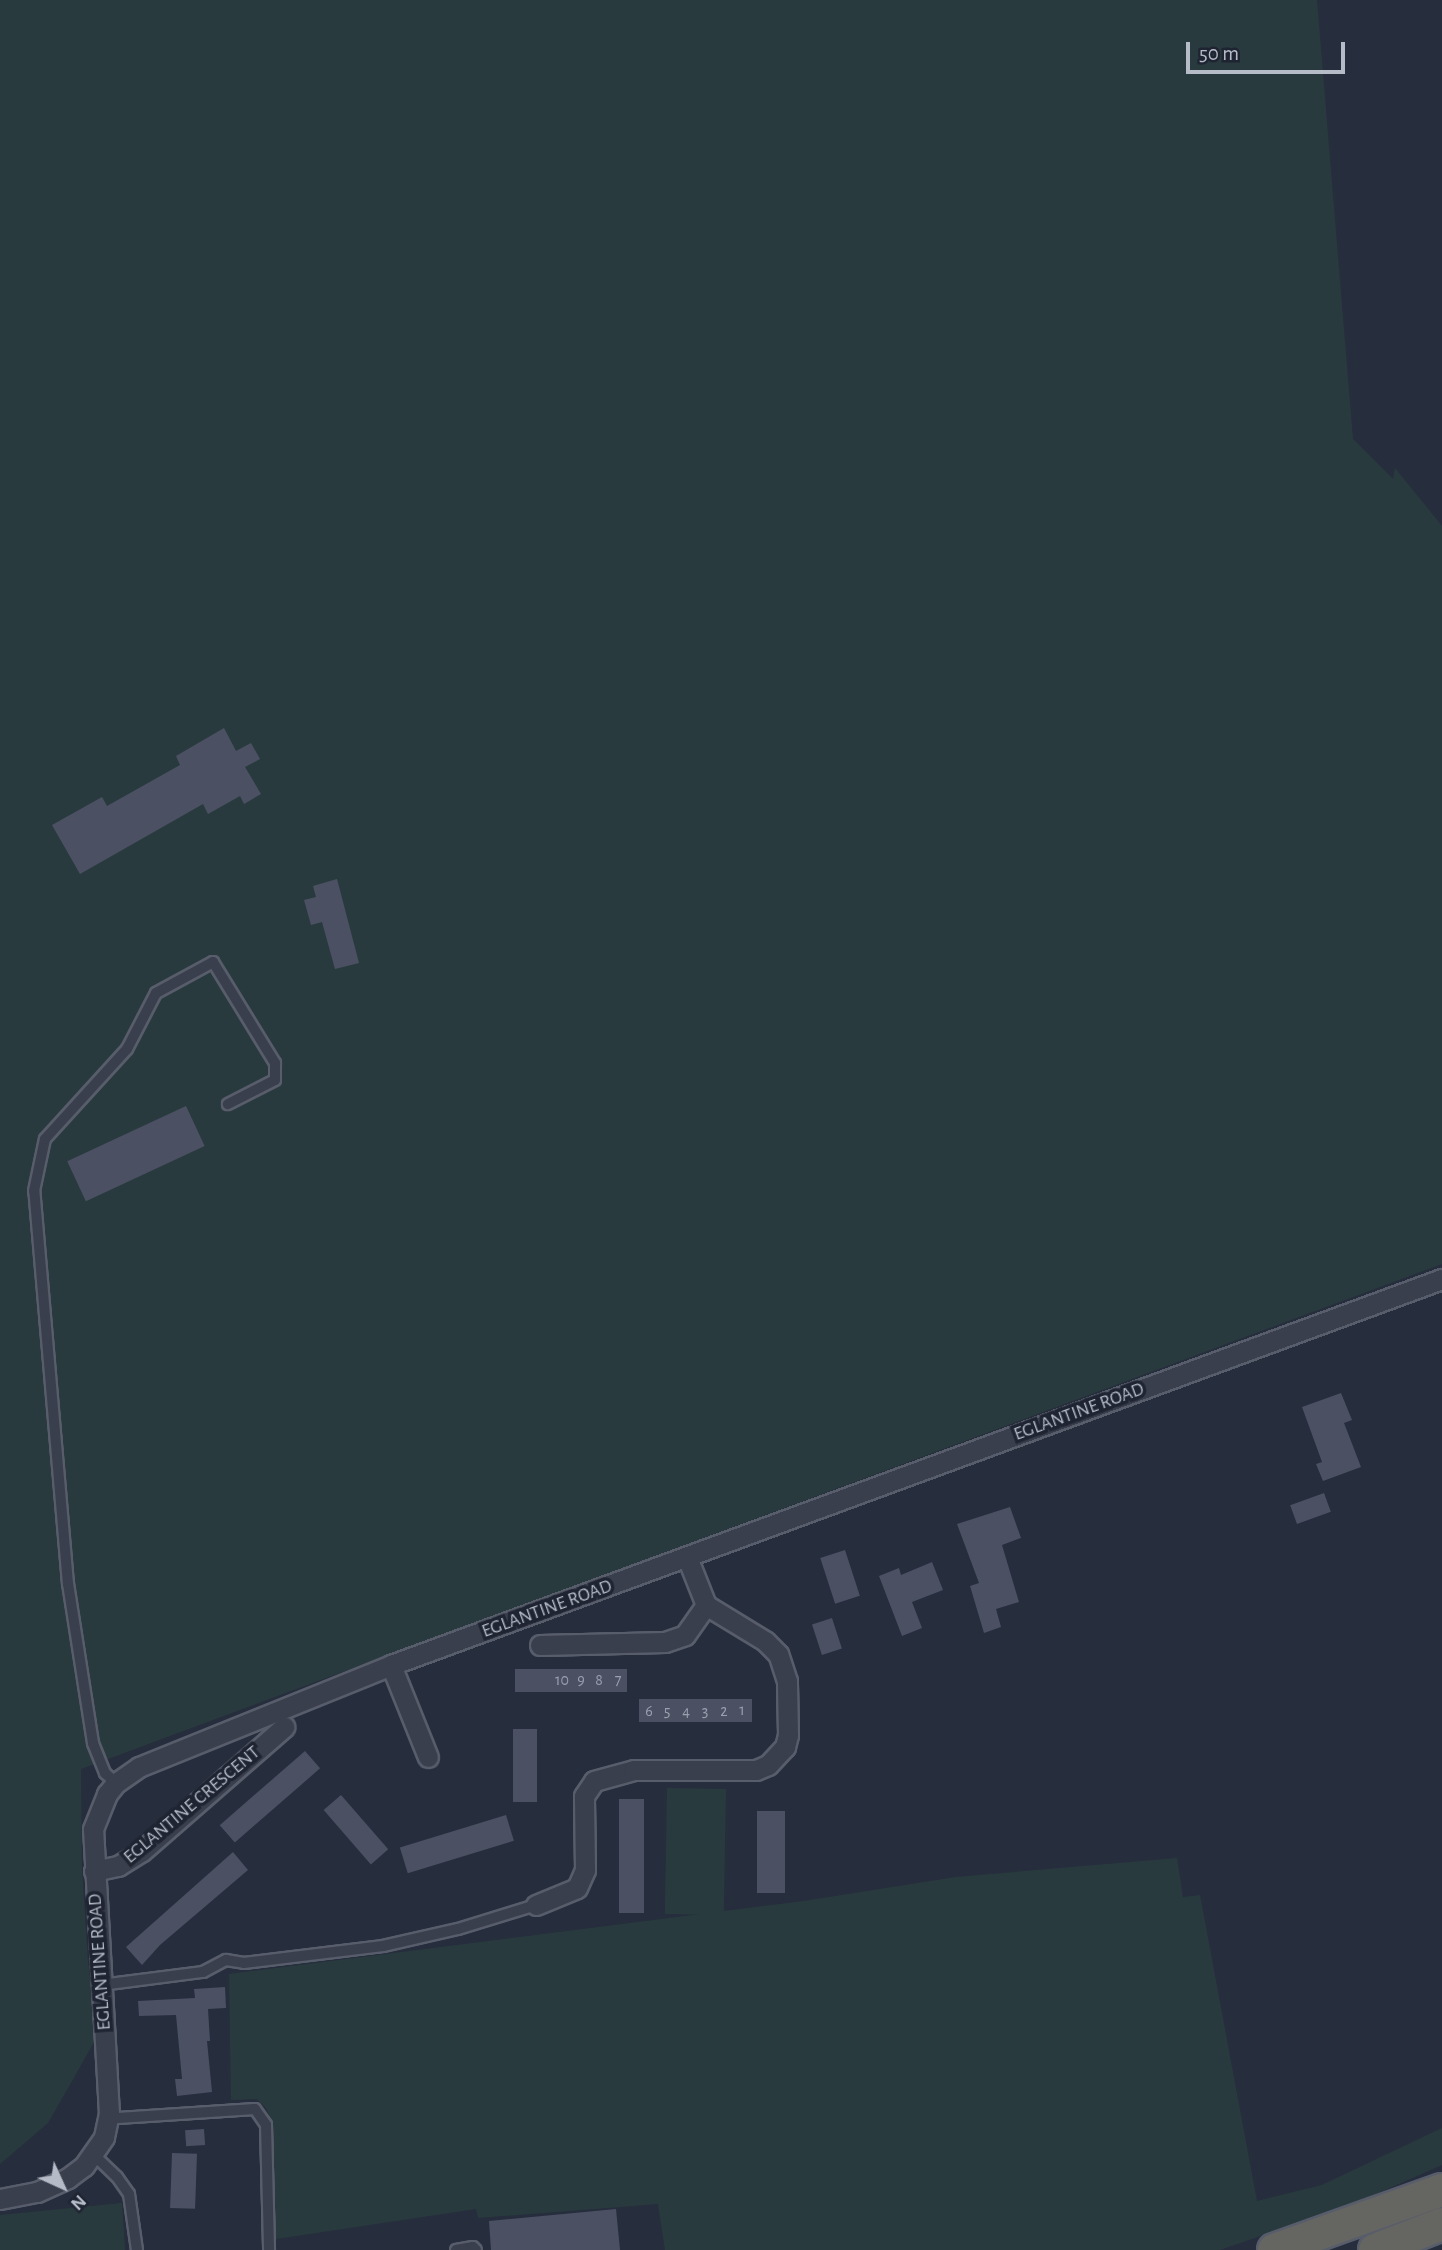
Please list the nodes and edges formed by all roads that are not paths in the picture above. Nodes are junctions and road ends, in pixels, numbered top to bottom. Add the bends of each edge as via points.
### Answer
1 (228, 1104) dead end
2 (1442, 1279) edge
3 (687, 1558) junction
4 (706, 1605) junction
5 (540, 1645) dead end
6 (391, 1665) junction
7 (284, 1727) dead end
8 (428, 1757) dead end
9 (116, 1783) junction
10 (94, 1871) junction
11 (536, 1905) joint
12 (101, 1985) junction
13 (109, 2114) junction
14 (93, 2154) junction
15 (1442, 2190) edge
16 (0, 2199) edge
17 (1442, 2224) edge
18 (137, 2250) edge
19 (269, 2250) edge
20 (456, 2250) edge
21 (476, 2250) edge
22 (1274, 2250) edge
23 (1375, 2250) edge

1 - 9 lane via 275,1080 275,1063 214,962 156,993 127,1049 44,1139 34,1191 68,1584 93,1743 105,1773
2 - 3 street, EGLANTINE ROAD
3 - 4 street
3 - 6 street, EGLANTINE ROAD
4 - 5 street via 685,1635 665,1642
4 - 11 street via 778,1654 787,1681 785,1747 768,1765 756,1770 634,1770 594,1781 584,1796 586,1870 578,1888
6 - 8 street
6 - 9 street, EGLANTINE ROAD via 177,1749
7 - 10 street, EGLANTINE CRESCENT via 142,1851 118,1866
9 - 10 street, EGLANTINE ROAD via 99,1809 93,1829
10 - 12 street, EGLANTINE ROAD
11 - 12 lane via 383,1946 244,1963 226,1960 203,1972
12 - 13 street, EGLANTINE ROAD
13 - 14 street, EGLANTINE ROAD via 104,2137
13 - 19 lane via 118,2118 255,2109 266,2124
14 - 16 street, EGLANTINE ROAD via 55,2186
14 - 18 lane via 129,2194
15 - 22 highway
17 - 23 highway
20 - 21 lane

